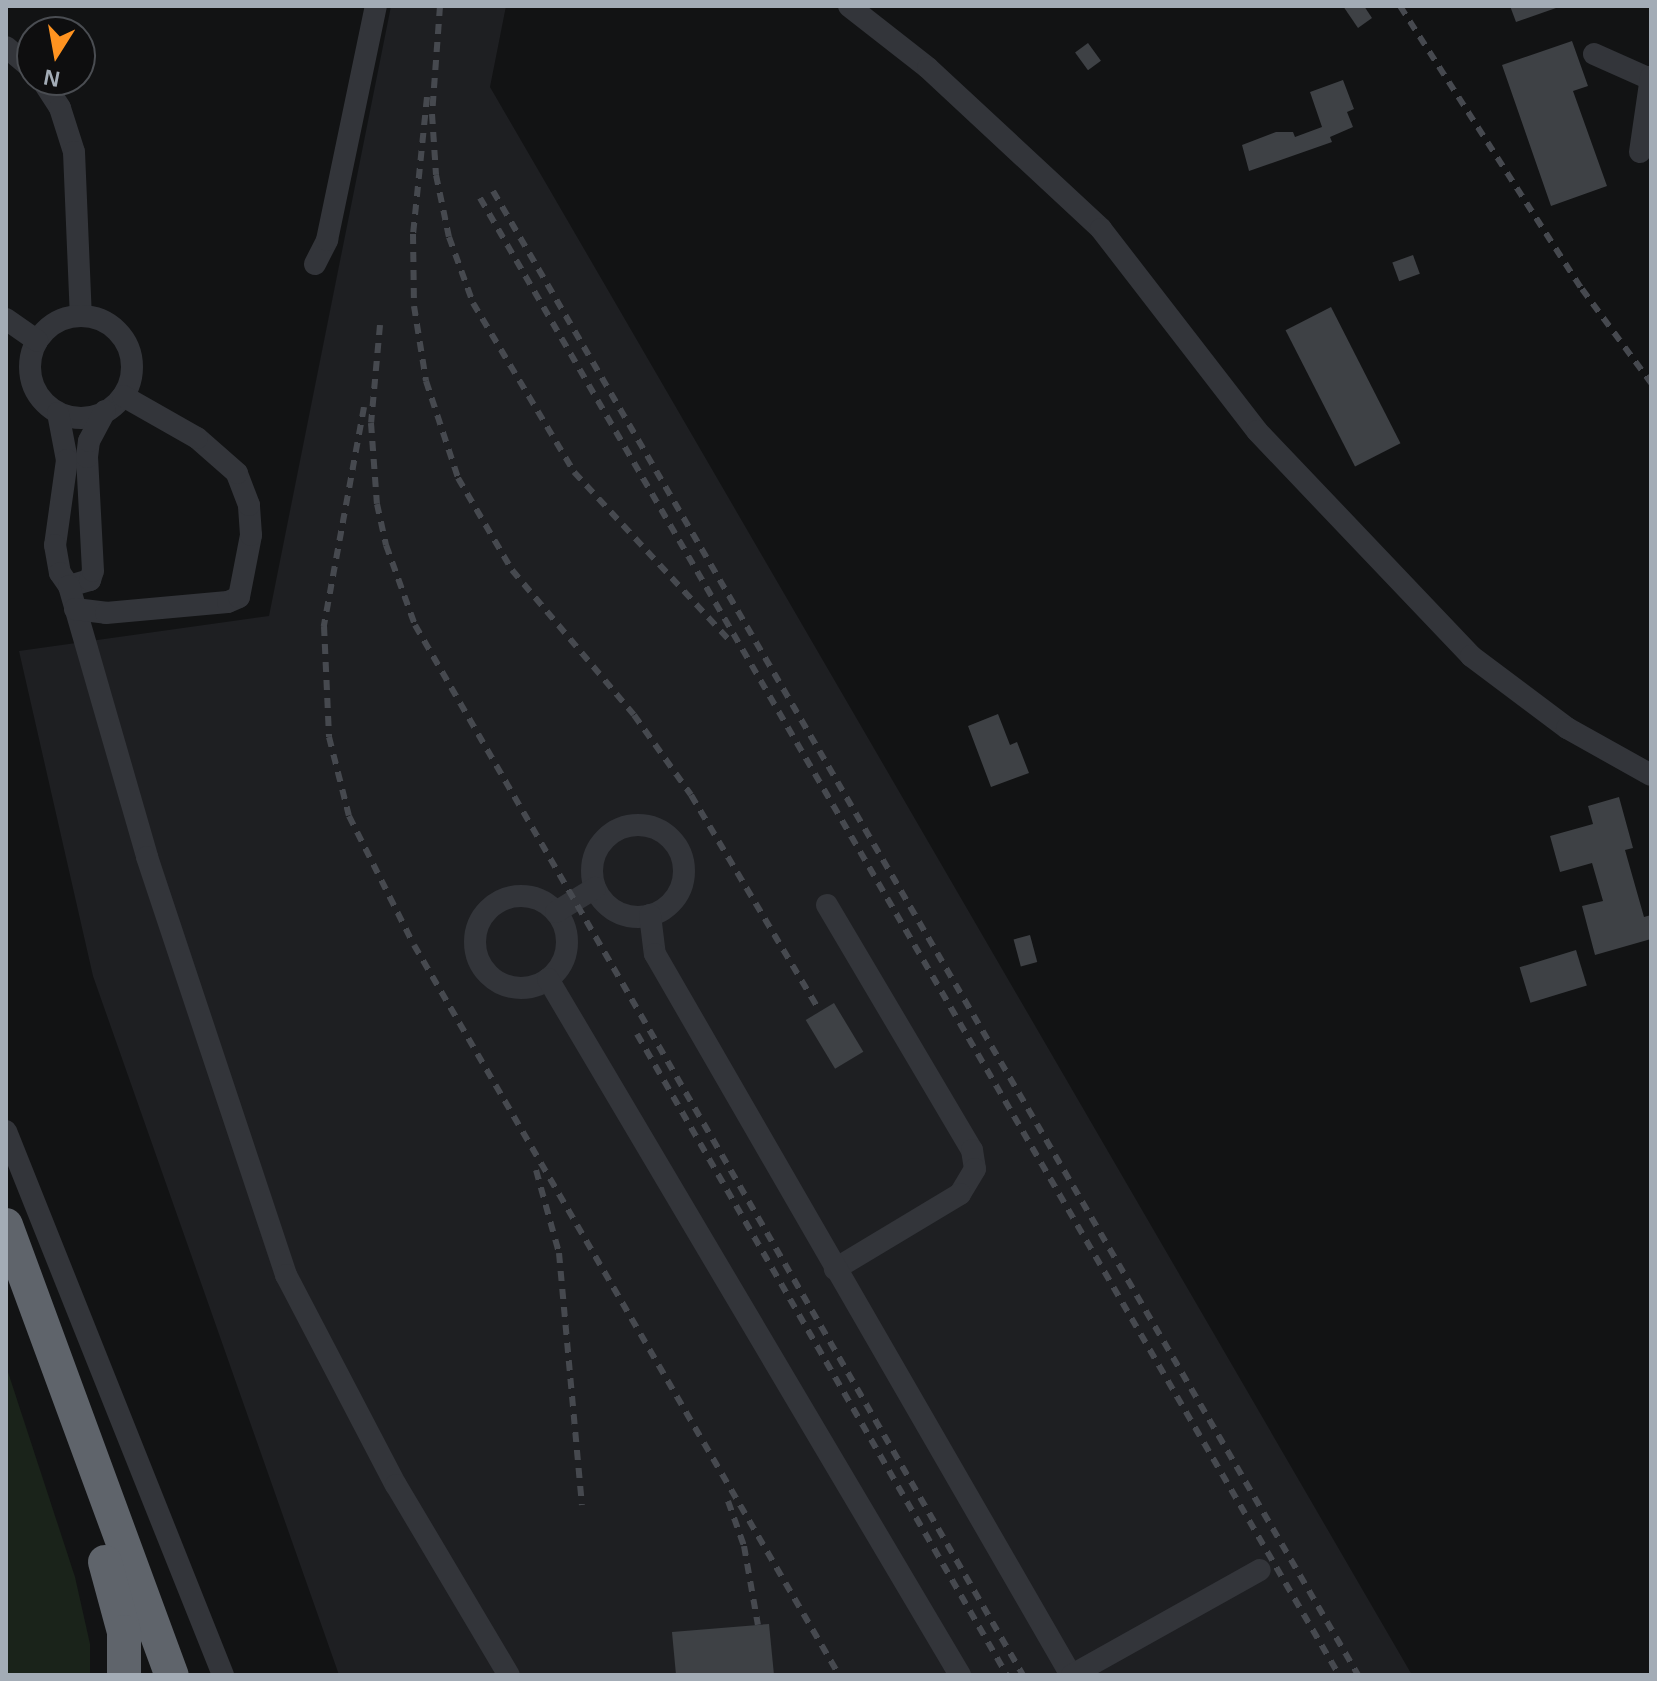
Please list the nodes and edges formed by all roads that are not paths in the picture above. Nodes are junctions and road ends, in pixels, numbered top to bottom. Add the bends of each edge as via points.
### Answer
1 (376, 6) edge
2 (849, 6) edge
3 (1594, 54) dead end
4 (1649, 77) edge
5 (52, 96) edge
6 (1640, 152) dead end
7 (315, 264) dead end
8 (81, 316) junction
9 (6, 319) edge
10 (37, 341) junction
11 (123, 396) junction
12 (105, 411) junction
13 (58, 413) junction
14 (69, 586) junction
15 (75, 609) junction
16 (1651, 775) edge
17 (595, 888) junction
18 (827, 905) dead end
19 (556, 912) junction
20 (650, 915) junction
21 (548, 979) junction
22 (6, 1131) edge
23 (6, 1225) edge
24 (835, 1269) junction
25 (6, 1283) edge
26 (1260, 1570) dead end
27 (124, 1632) junction
28 (157, 1659) edge
29 (124, 1675) edge
30 (139, 1675) edge
31 (172, 1675) edge
32 (223, 1675) edge
33 (509, 1675) edge
34 (960, 1675) edge
35 (1072, 1675) edge

1 - 7 street via 327,240
2 - 16 street via 928,68 1101,229 1257,431 1471,656 1567,728
3 - 4 street
4 - 6 street
5 - 8 street via 74,152
8 - 10 street via 64,319
8 - 11 street via 97,319 122,337 132,366
9 - 10 street
10 - 13 street via 32,382
11 - 12 street
11 - 15 street via 197,438 237,473 249,505 251,535 239,597 106,613
12 - 13 street via 82,418
12 - 14 street via 94,428 87,457 93,571 90,580
13 - 14 street via 67,460 55,545 60,573
14 - 15 street
15 - 33 street via 147,857 286,1275 396,1485
17 - 19 street
17 - 20 street via 623,915
17 - 20 street via 593,859 609,835 637,826 664,834 684,872 674,899
18 - 24 street via 972,1150 975,1169 960,1194
19 - 21 street via 567,940 565,955
19 - 21 street via 530,897 515,896 488,910 476,936 476,951 491,976 519,987
20 - 24 street via 655,954
21 - 34 street
22 - 32 street
23 - 28 highway
24 - 35 street
25 - 27 highway via 91,1519
26 - 35 street
27 - 29 highway
27 - 30 highway via 134,1647
28 - 31 highway

